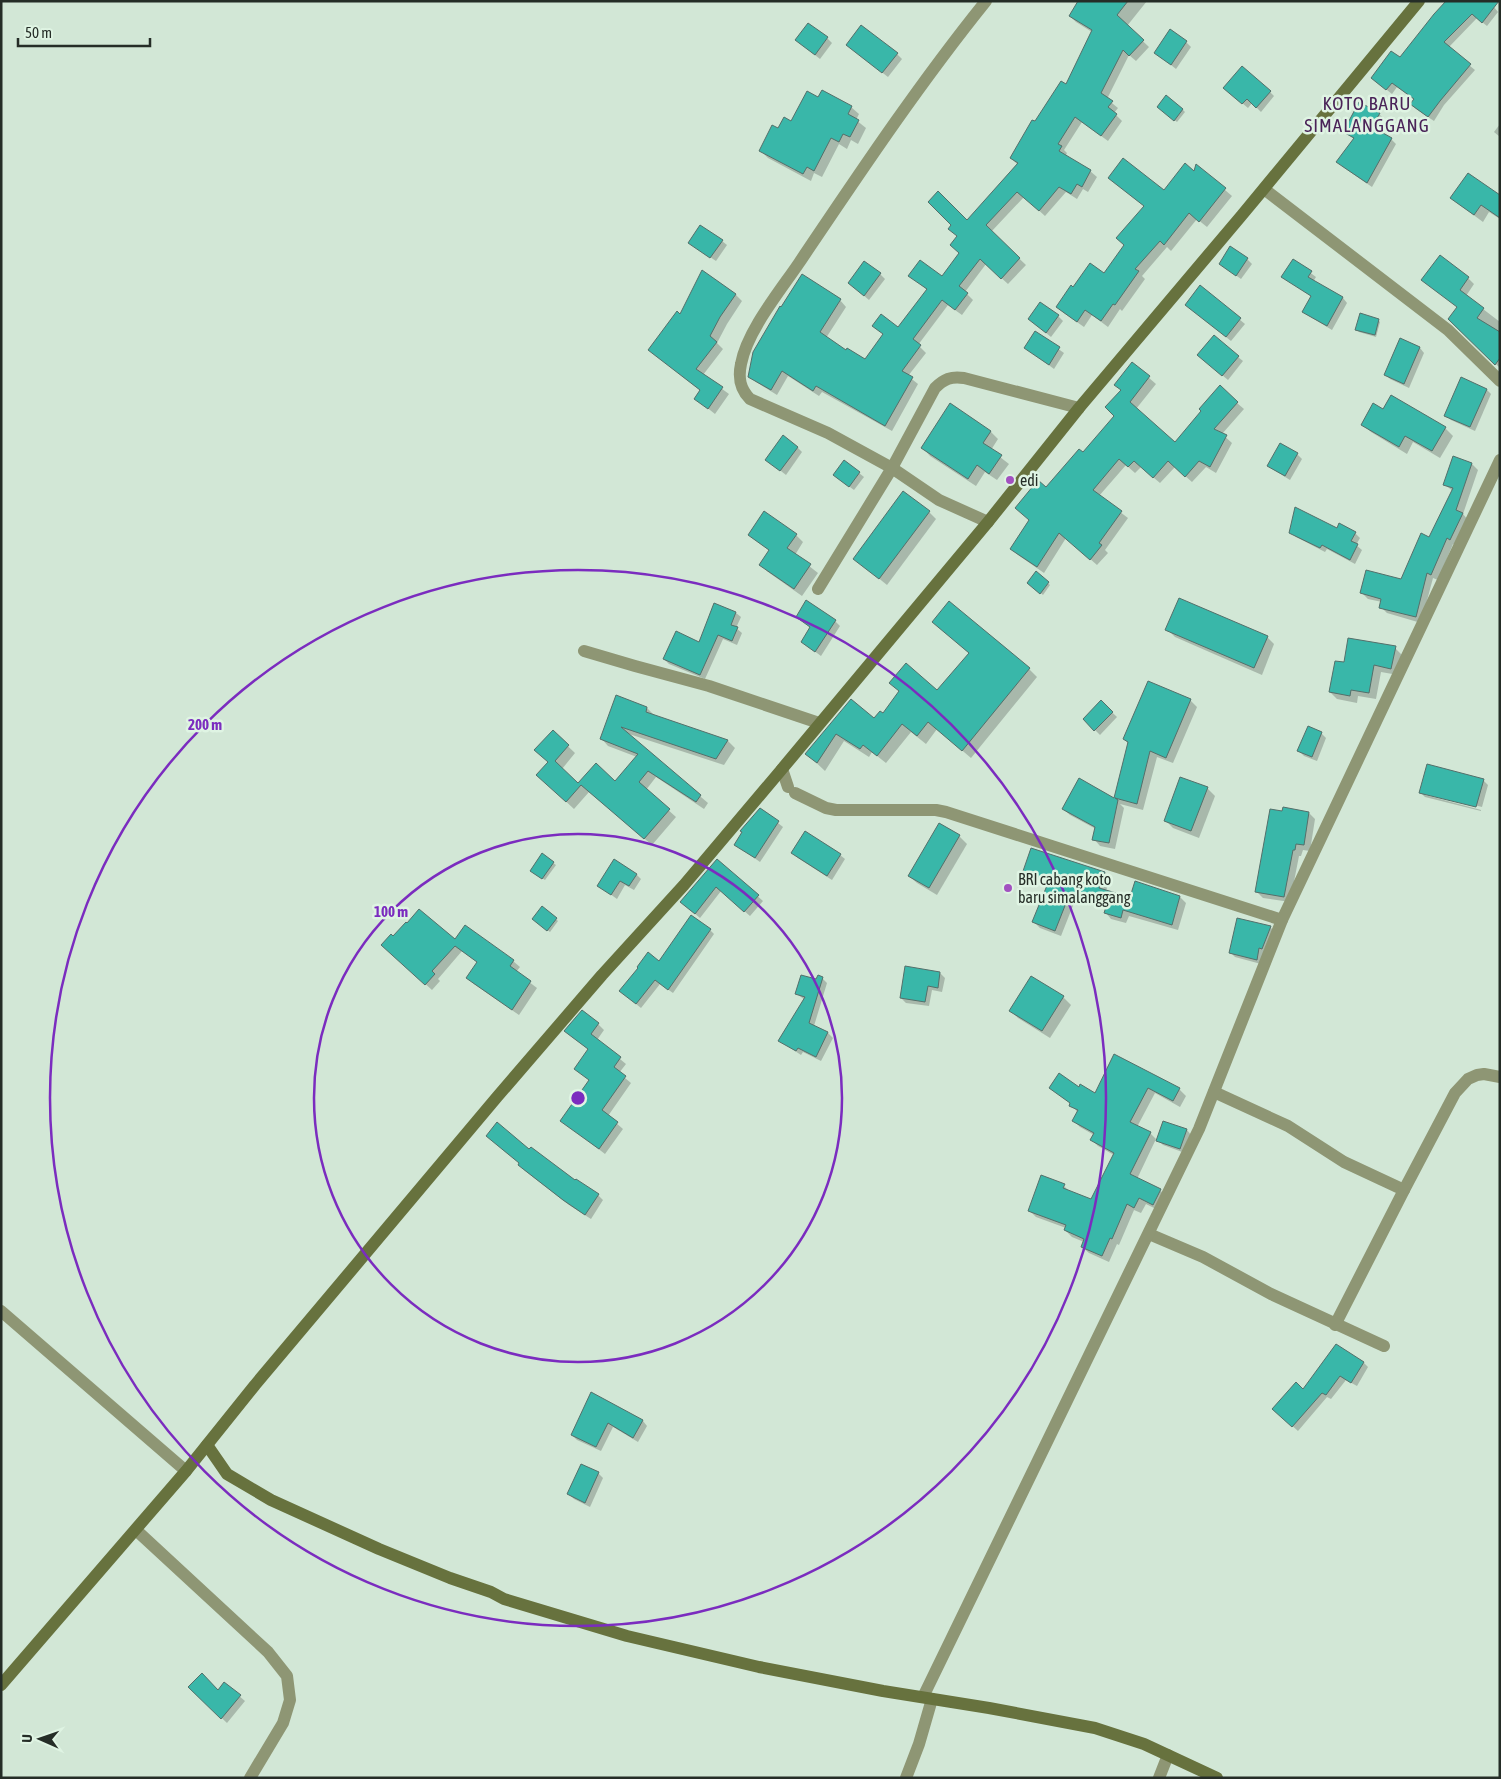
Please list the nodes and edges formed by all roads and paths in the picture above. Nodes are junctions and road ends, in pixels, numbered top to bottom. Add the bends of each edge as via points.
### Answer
1 (986, 1) edge
2 (1419, 1) edge
3 (1264, 189) junction
4 (1500, 381) edge
5 (1079, 408) junction
6 (1500, 460) edge
7 (892, 468) junction
8 (988, 522) junction
9 (818, 589) dead end
10 (584, 651) dead end
11 (819, 723) junction
12 (782, 769) junction
13 (1282, 920) junction
14 (1500, 1077) edge
15 (1214, 1092) junction
16 (1404, 1190) junction
17 (1149, 1234) junction
18 (1, 1311) edge
19 (1335, 1325) junction
20 (1384, 1346) dead end
21 (207, 1445) junction
22 (186, 1471) junction
23 (136, 1530) junction
24 (1, 1685) edge
25 (928, 1698) junction
26 (1168, 1755) junction
27 (250, 1778) edge
28 (906, 1778) edge
29 (1159, 1778) edge
30 (1217, 1778) edge

1 - 7 street via 845,194 753,333 741,363 740,384 750,399 828,433
2 - 3 main road
3 - 4 street via 1448,330
3 - 5 main road
5 - 7 street via 964,378 949,378 935,388
5 - 8 main road
6 - 13 street
7 - 8 street via 938,500
7 - 9 street
8 - 11 main road
10 - 11 street via 709,686
11 - 12 main road
12 - 13 street via 792,790 826,808 946,812
12 - 21 main road via 497,1097
13 - 15 street
14 - 16 street via 1477,1075 1468,1079 1455,1093
15 - 16 street via 1288,1126 1344,1162
15 - 17 street via 1200,1129
16 - 19 street
17 - 19 street via 1204,1257
17 - 25 street
18 - 22 street
19 - 20 street
21 - 22 main road
21 - 25 main road via 227,1474 271,1500 504,1599 670,1647
22 - 23 main road
23 - 24 main road
23 - 27 street via 268,1652 287,1676 290,1700 282,1723
25 - 26 main road via 1095,1728
25 - 28 street via 919,1744
26 - 29 street
26 - 30 main road

